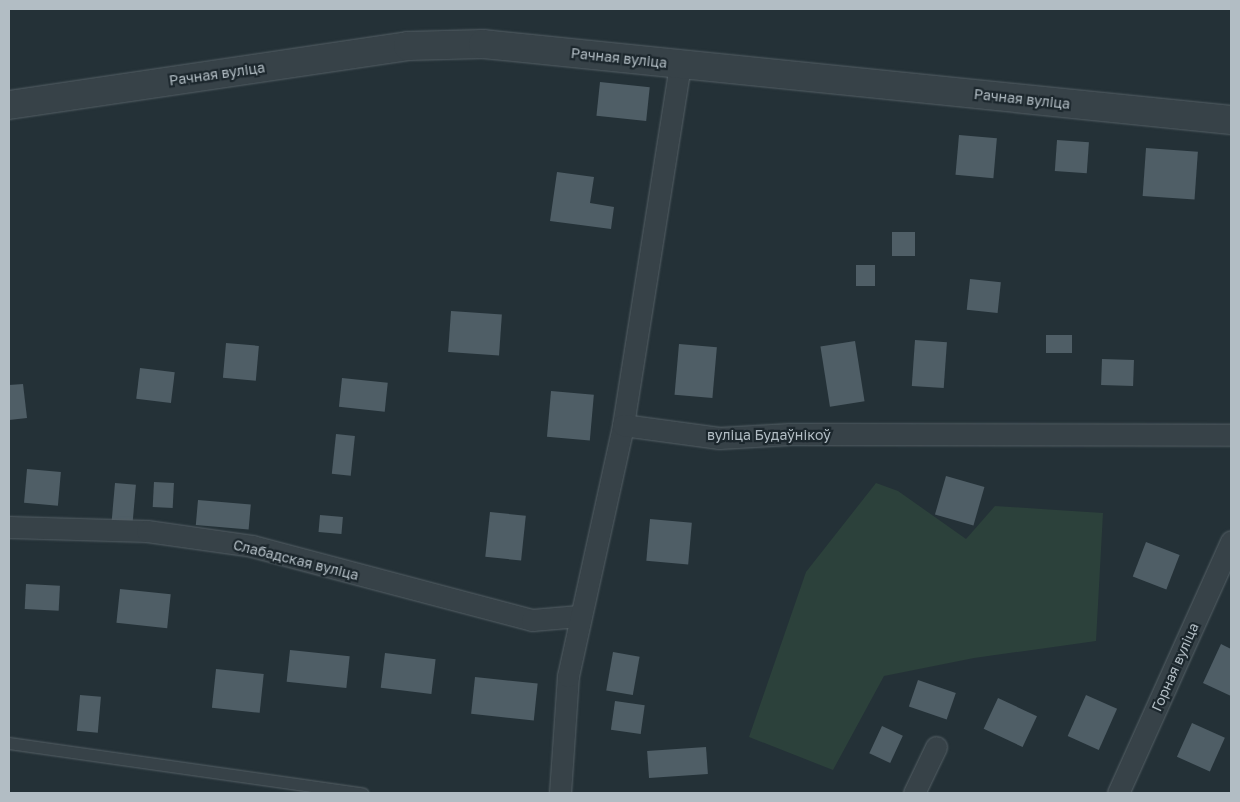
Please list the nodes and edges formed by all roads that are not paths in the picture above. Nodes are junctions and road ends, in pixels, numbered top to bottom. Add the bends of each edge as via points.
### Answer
1 (680, 65) junction
2 (9, 105) edge
3 (1231, 120) edge
4 (623, 425) junction
5 (1231, 435) edge
6 (9, 528) edge
7 (1231, 541) edge
8 (579, 616) junction
9 (9, 743) edge
10 (936, 747) dead end
11 (362, 793) edge
12 (560, 793) edge
13 (914, 793) edge
14 (1118, 793) edge

1 - 2 street, Рачная вуліца via 483,44 408,46
1 - 3 street, Рачная вуліца via 808,75
1 - 4 street
4 - 5 street, вуліца Будаўнікоў via 719,438 790,434
4 - 8 street
6 - 8 street, Слабадская вуліца via 147,531 252,546 532,620
7 - 14 street, Горная вуліца
8 - 12 street via 568,676
9 - 11 lane
10 - 13 street

